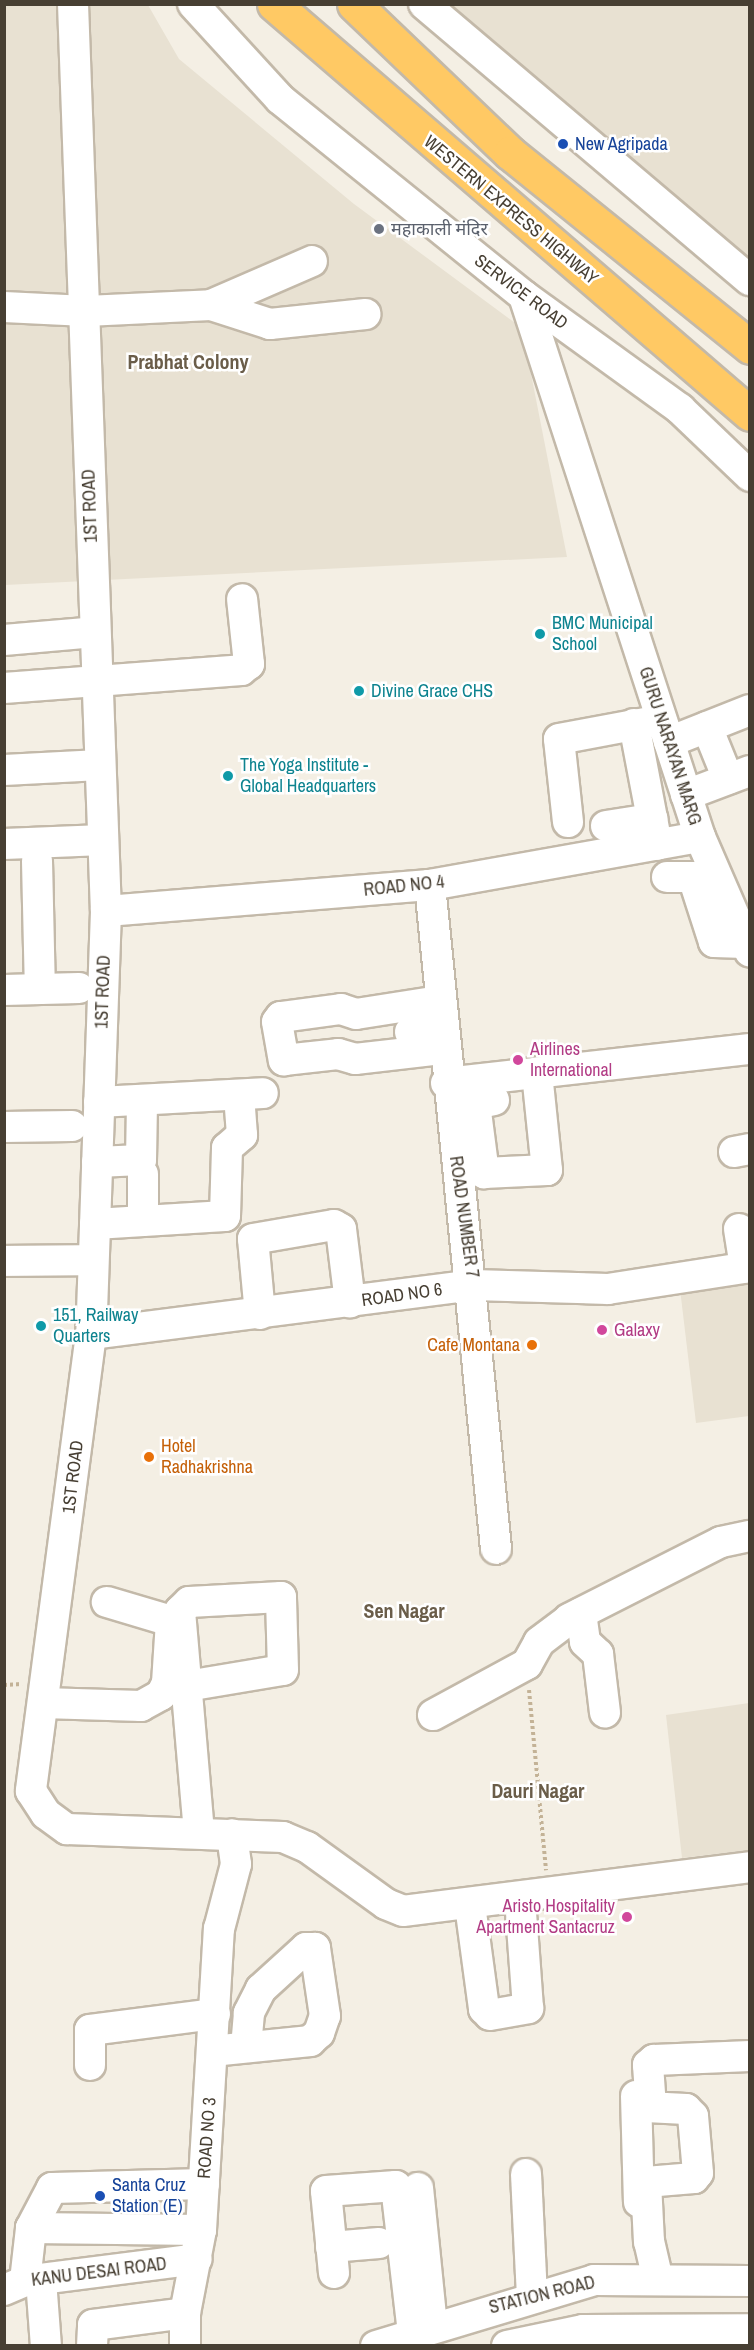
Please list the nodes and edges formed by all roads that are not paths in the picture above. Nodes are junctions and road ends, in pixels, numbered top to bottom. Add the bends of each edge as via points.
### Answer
1 (73, 4) edge
2 (193, 4) edge
3 (274, 4) edge
4 (354, 4) edge
5 (424, 4) edge
6 (312, 261) dead end
7 (750, 280) edge
8 (524, 296) junction
9 (211, 305) junction
10 (4, 307) edge
11 (86, 312) junction
12 (365, 314) dead end
13 (750, 347) edge
14 (750, 414) edge
15 (750, 476) edge
16 (242, 599) dead end
17 (82, 633) junction
18 (4, 640) edge
19 (85, 681) junction
20 (4, 688) edge
21 (750, 710) edge
22 (707, 727) junction
23 (655, 729) junction
24 (100, 765) junction
25 (4, 770) edge
26 (739, 775) edge
27 (686, 795) junction
28 (568, 822) dead end
29 (606, 826) dead end
30 (655, 832) junction
31 (700, 837) junction
32 (103, 840) junction
33 (4, 844) edge
34 (38, 861) dead end
35 (667, 877) dead end
36 (430, 885) junction
37 (106, 911) junction
38 (718, 912) junction
39 (747, 947) edge
40 (79, 988) dead end
41 (40, 989) junction
42 (4, 990) edge
43 (346, 1011) junction
44 (441, 1026) junction
45 (410, 1032) dead end
46 (750, 1049) edge
47 (352, 1058) junction
48 (537, 1073) junction
49 (446, 1083) junction
50 (142, 1100) junction
51 (99, 1102) junction
52 (72, 1126) dead end
53 (4, 1127) edge
54 (97, 1162) junction
55 (470, 1171) junction
56 (143, 1174) dead end
57 (143, 1221) junction
58 (95, 1224) junction
59 (745, 1249) edge
60 (93, 1260) junction
61 (4, 1261) edge
62 (473, 1285) junction
63 (349, 1294) junction
64 (259, 1305) junction
65 (91, 1334) junction
66 (750, 1536) edge
67 (496, 1549) dead end
68 (107, 1602) dead end
69 (581, 1613) junction
70 (187, 1686) dead end
71 (43, 1703) junction
72 (605, 1713) dead end
73 (433, 1715) dead end
74 (199, 1831) junction
75 (232, 1834) junction
76 (750, 1867) edge
77 (470, 1905) junction
78 (521, 1913) dead end
79 (215, 2014) junction
80 (246, 2047) dead end
81 (212, 2051) junction
82 (750, 2056) edge
83 (90, 2065) dead end
84 (636, 2096) dead end
85 (526, 2174) dead end
86 (204, 2184) junction
87 (418, 2188) dead end
88 (31, 2229) junction
89 (379, 2243) dead end
90 (199, 2245) junction
91 (649, 2280) junction
92 (750, 2281) edge
93 (24, 2284) edge
94 (532, 2296) junction
95 (184, 2313) junction
96 (750, 2329) edge
97 (423, 2330) junction
98 (584, 2338) edge
99 (46, 2346) edge
100 (93, 2346) edge
101 (185, 2346) edge
102 (376, 2346) edge
103 (507, 2346) edge

1 - 11 street, 1ST ROAD
2 - 8 street, SERVICE ROAD via 280,99
3 - 14 highway, WESTERN EXPRESS HIGHWAY
4 - 13 highway via 510,153
5 - 7 street
6 - 9 street
8 - 15 street, SERVICE ROAD via 680,409
8 - 23 street, GURU NARAYAN MARG
9 - 11 street
9 - 12 street via 270,324
10 - 11 street
11 - 17 street, 1ST ROAD
16 - 19 street via 249,664 241,670
17 - 18 street
17 - 19 street, 1ST ROAD
19 - 20 street
19 - 24 street, 1ST ROAD
21 - 22 street
22 - 23 street
22 - 26 street
23 - 27 street, GURU NARAYAN MARG
23 - 28 street via 559,739
23 - 30 street
24 - 25 street
24 - 32 street, 1ST ROAD
26 - 27 street
27 - 31 street, GURU NARAYAN MARG
29 - 30 street
30 - 31 street, ROAD NO 4
30 - 36 street, ROAD NO 4
31 - 38 street, GURU NARAYAN MARG
32 - 33 street
32 - 37 street, 1ST ROAD
34 - 41 street
35 - 38 street via 691,874
36 - 37 street, ROAD NO 4
36 - 44 street, ROAD NUMBER 7
37 - 51 street, 1ST ROAD
38 - 39 street, GURU NARAYAN MARG
40 - 41 street
41 - 42 street
43 - 44 street
43 - 47 street
43 - 47 street via 278,1018 280,1054 284,1060 338,1054
44 - 45 street
44 - 47 street
44 - 49 street, ROAD NUMBER 7
46 - 48 street
48 - 49 street
48 - 55 street via 548,1170 501,1176
49 - 55 street, ROAD NUMBER 7
49 - 55 street via 484,1102
50 - 51 street
50 - 54 street via 141,1160
50 - 57 street via 251,1094 242,1139 226,1148 228,1212
51 - 54 street, 1ST ROAD
52 - 53 street
54 - 58 street, 1ST ROAD
55 - 62 street, ROAD NUMBER 7
56 - 57 street
57 - 58 street
58 - 60 street, 1ST ROAD
59 - 62 street, ROAD NO 6 via 608,1289
60 - 61 street
60 - 65 street, 1ST ROAD
62 - 63 street, ROAD NO 6
62 - 67 street, ROAD NUMBER 7
63 - 64 street, ROAD NO 6
63 - 64 street via 341,1229 334,1225 253,1239
64 - 65 street, ROAD NO 6
65 - 71 street, 1ST ROAD
66 - 69 street via 721,1542
68 - 71 street via 171,1622 167,1683 161,1695 141,1706
69 - 72 street via 585,1642 598,1654
69 - 73 street via 539,1642 527,1664
70 - 74 street
71 - 74 street, 1ST ROAD via 31,1791 46,1814 67,1829
74 - 75 street, 1ST ROAD
75 - 77 street, 1ST ROAD via 283,1837 308,1846 386,1904 403,1911
75 - 79 street, ROAD NO 3 via 235,1875 219,1929
76 - 77 street, 1ST ROAD
77 - 78 street via 484,2009 490,2015 528,2008
79 - 81 street, ROAD NO 3
79 - 83 street via 90,2030
80 - 81 street
81 - 86 street, ROAD NO 3
82 - 91 street via 654,2060 648,2065 651,2108 687,2109 693,2116 698,2173 694,2178 646,2182
84 - 91 street
85 - 94 street
86 - 88 street via 52,2188
86 - 90 street, ROAD NO 3
87 - 97 street
88 - 90 street
88 - 93 street
89 - 97 street via 332,2260 326,2191 396,2186
90 - 93 street, KANU DESAI ROAD
90 - 95 street, ROAD NO 3
91 - 92 street, STATION ROAD
91 - 94 street, STATION ROAD via 594,2280
93 - 99 street
94 - 97 street, STATION ROAD
95 - 100 street via 93,2325
95 - 101 street, ROAD NO 3
96 - 98 street
97 - 102 street, STATION ROAD
98 - 103 street

